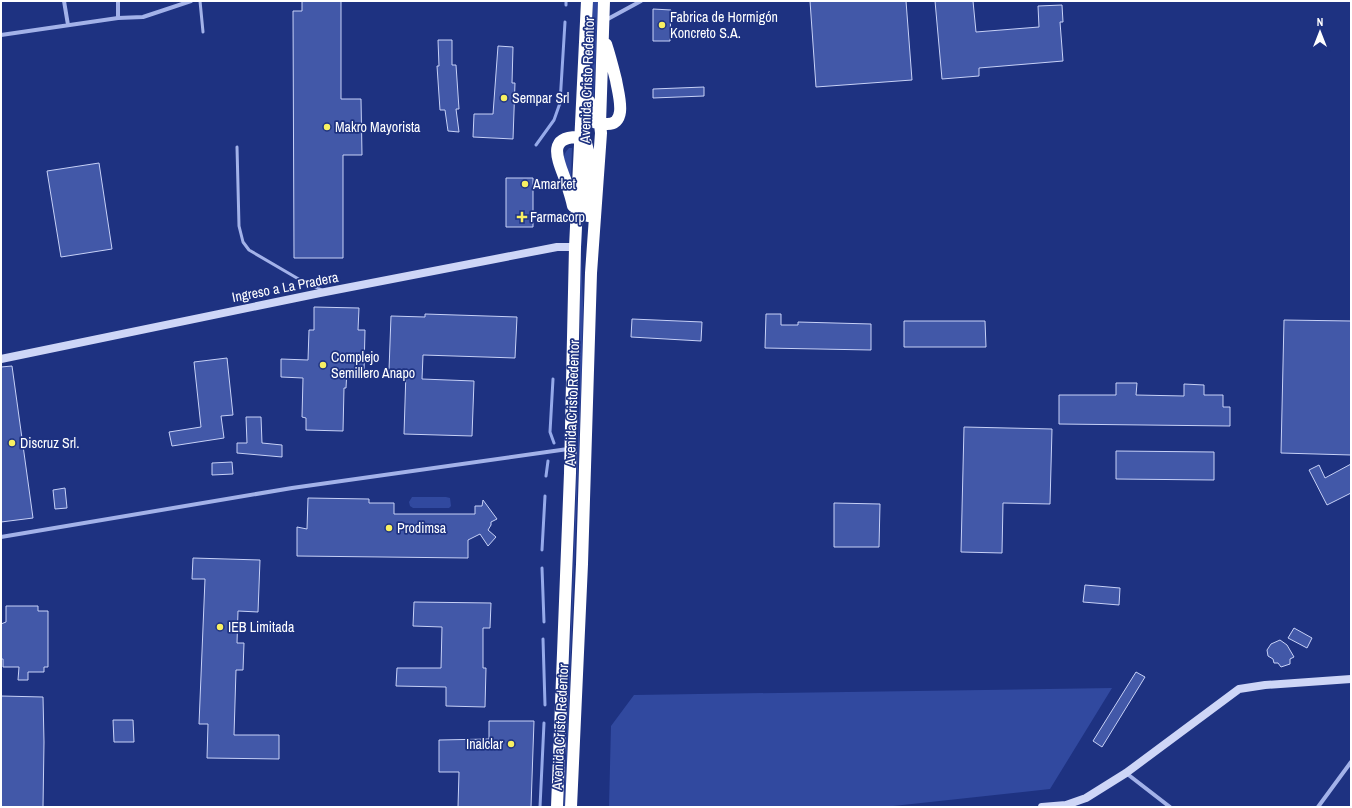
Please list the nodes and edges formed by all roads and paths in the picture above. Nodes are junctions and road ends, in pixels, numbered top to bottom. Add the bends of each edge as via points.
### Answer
1 (64, 1) edge
2 (118, 1) edge
3 (191, 1) edge
4 (200, 1) edge
5 (587, 1) edge
6 (604, 1) edge
7 (641, 1) edge
8 (586, 13) junction
9 (118, 18) junction
10 (604, 21) junction
11 (68, 25) junction
12 (203, 32) dead end
13 (1, 35) edge
14 (603, 35) junction
15 (600, 124) junction
16 (580, 137) junction
17 (237, 147) dead end
18 (576, 221) junction
19 (575, 247) junction
20 (592, 273) junction
21 (325, 292) junction
22 (1, 359) edge
23 (570, 449) junction
24 (1, 537) edge
25 (1351, 679) edge
26 (1351, 762) edge
27 (1126, 773) junction
28 (558, 807) edge
29 (571, 807) edge
30 (1042, 807) edge
31 (1170, 807) edge
32 (1318, 807) edge

1 - 11 street
2 - 9 street
3 - 9 street via 143,17
4 - 12 lane
5 - 8 highway, Avenida Cristo Redentor
6 - 10 highway, Avenida Cristo Redentor
7 - 10 street
8 - 15 highway via 590,55 589,116
8 - 16 highway, Avenida Cristo Redentor
9 - 11 street
10 - 14 highway, Avenida Cristo Redentor
11 - 13 street
14 - 15 highway, Avenida Cristo Redentor
14 - 15 highway via 621,104 616,120
15 - 20 highway, Avenida Cristo Redentor
16 - 18 highway, Avenida Cristo Redentor
16 - 18 highway via 566,138 557,148 557,158 570,193
16 - 20 highway via 586,143 589,155 587,241
17 - 21 lane via 239,226 243,242 249,250
18 - 19 highway, Avenida Cristo Redentor
19 - 21 street, Ingreso a La Pradera via 558,247
19 - 23 highway, Avenida Cristo Redentor
20 - 29 highway, Avenida Cristo Redentor
21 - 22 street, Ingreso a La Pradera
23 - 24 street via 292,488
23 - 28 highway, Avenida Cristo Redentor
25 - 27 street via 1239,689
26 - 32 street
27 - 30 street via 1086,798 1066,805
27 - 31 street

